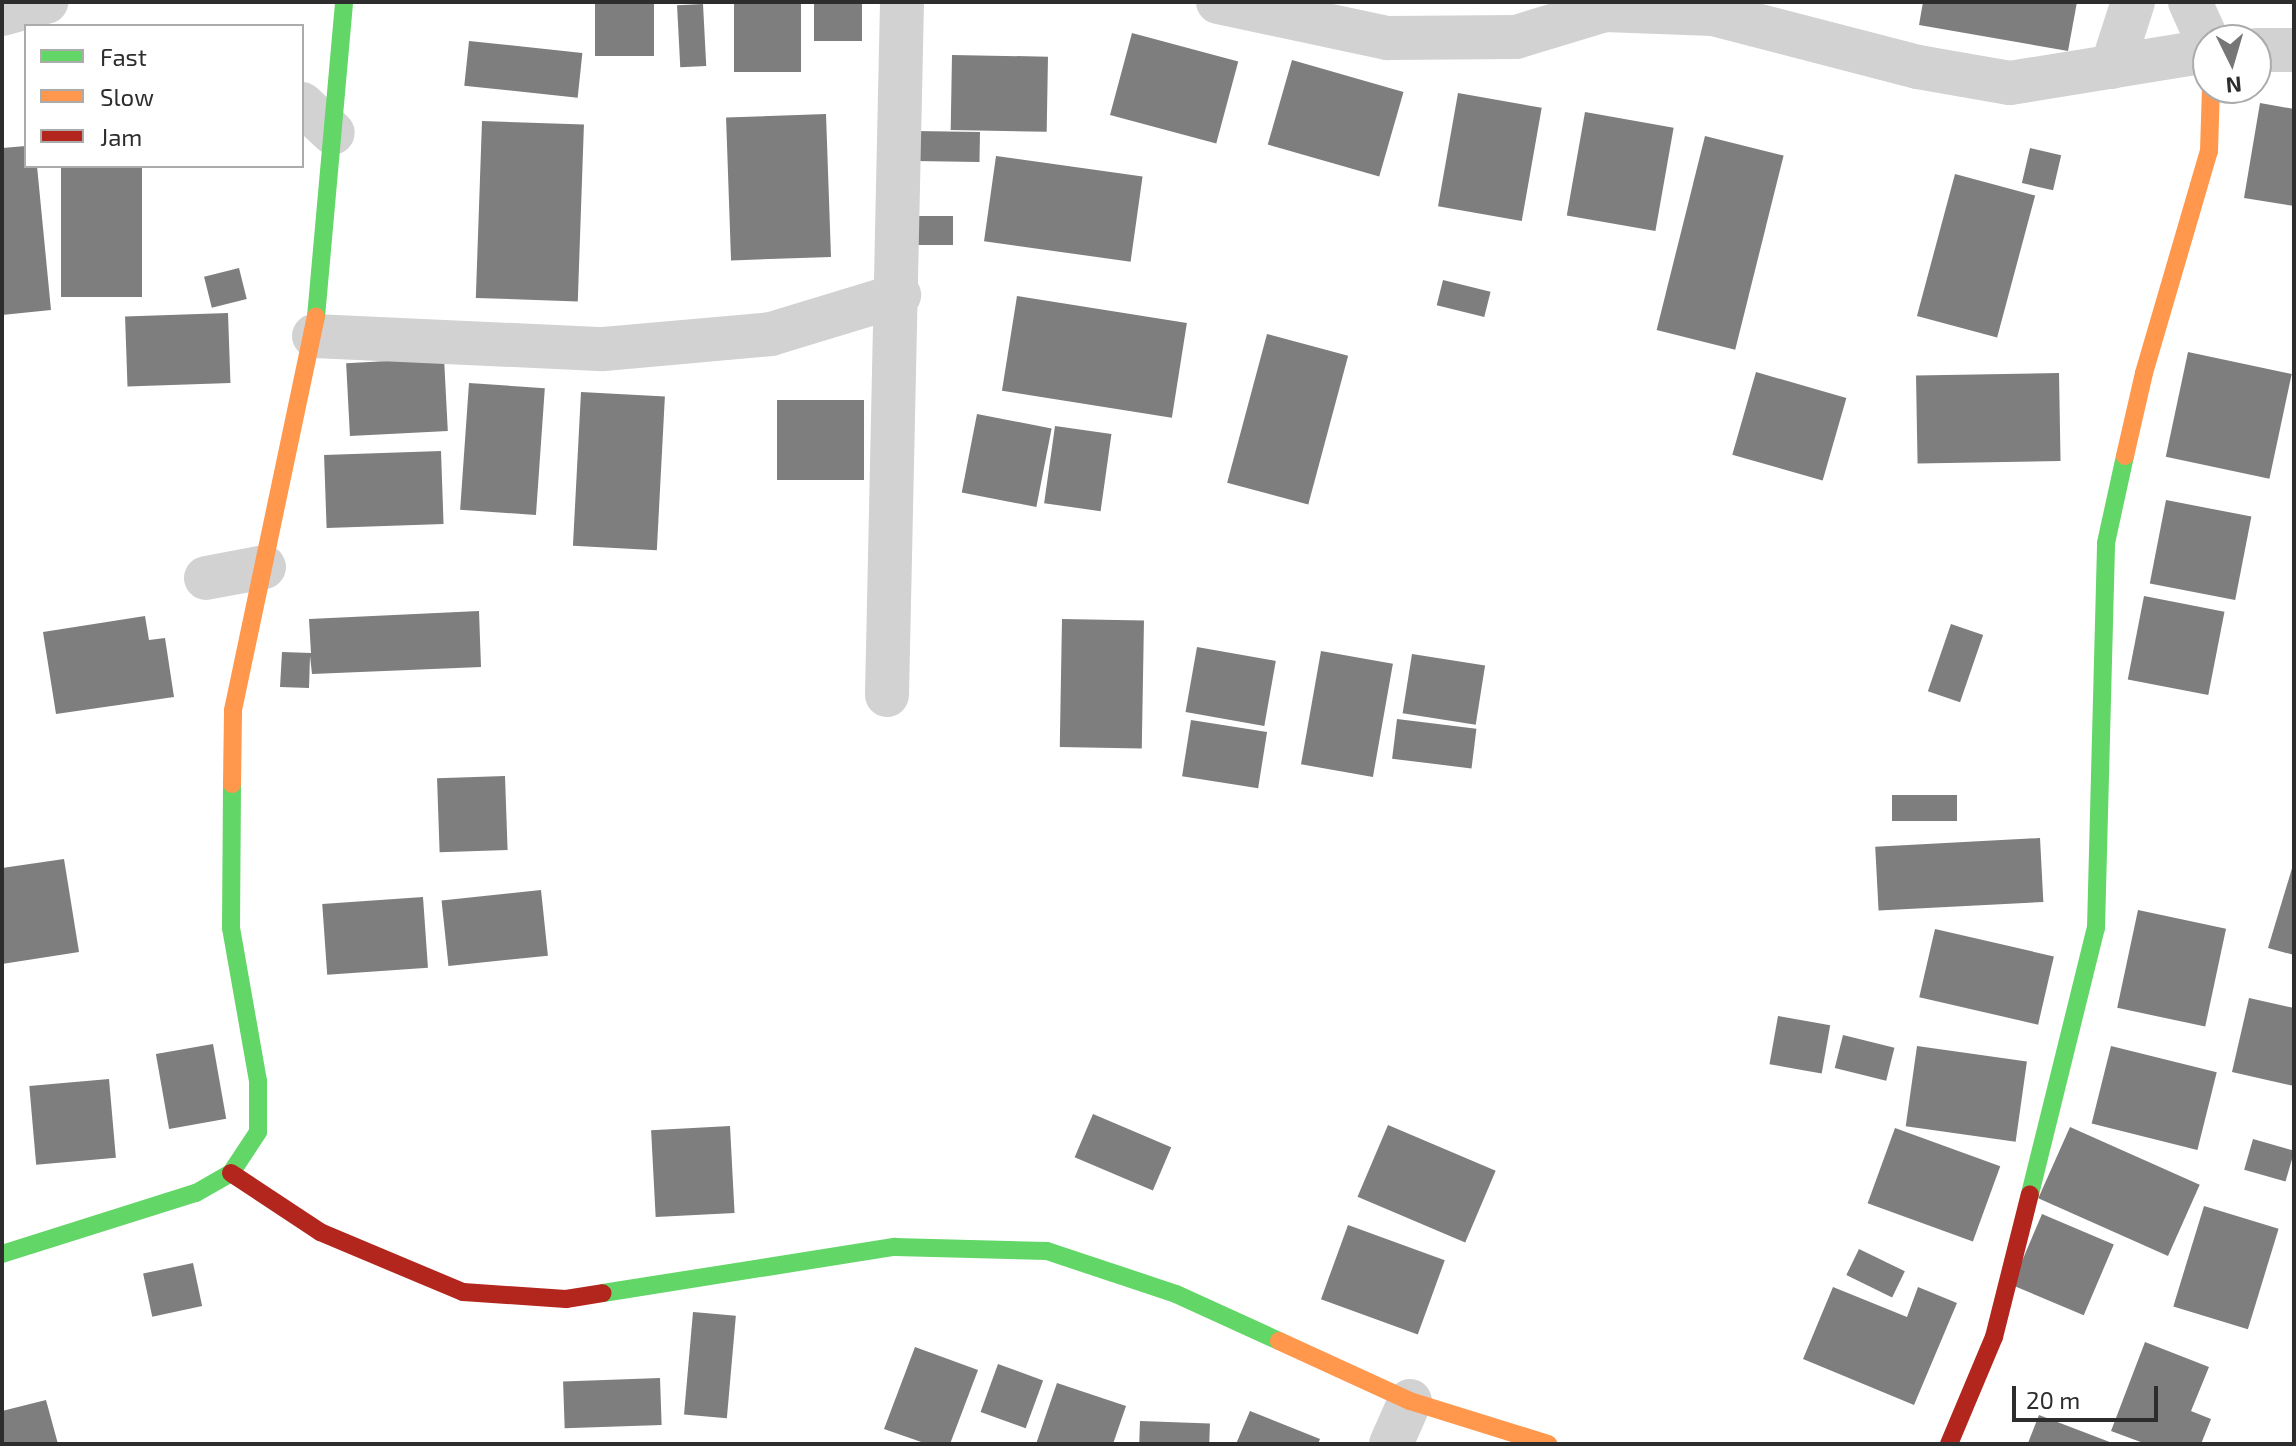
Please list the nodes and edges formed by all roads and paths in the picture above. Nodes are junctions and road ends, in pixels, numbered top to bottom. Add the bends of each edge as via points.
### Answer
1 (46, 2) edge
2 (344, 2) edge
3 (902, 2) edge
4 (1218, 2) edge
5 (2133, 2) edge
6 (2190, 2) edge
7 (2, 14) edge
8 (2200, 24) edge
9 (2272, 50) edge
10 (2294, 50) edge
11 (2192, 54) edge
12 (2112, 67) junction
13 (2210, 104) edge
14 (317, 118) edge
15 (899, 295) junction
16 (314, 336) junction
17 (264, 567) junction
18 (206, 578) dead end
19 (887, 695) dead end
20 (231, 1173) junction
21 (2, 1254) edge
22 (1410, 1401) junction
23 (1391, 1444) edge
24 (1548, 1444) edge
25 (1949, 1444) edge

1 - 7 street
2 - 14 street
3 - 15 street
4 - 12 street via 1388,38 1516,37 1605,10 1713,14 1918,67 2010,83
5 - 12 street
6 - 8 street
9 - 10 street
11 - 12 street
13 - 25 street via 2209,151 2144,373 2106,543 2096,928 1994,1337
14 - 16 street
15 - 16 street via 771,334 604,349
15 - 19 street
16 - 17 street
17 - 18 street
17 - 20 street via 233,710 231,928 258,1081 258,1132
20 - 21 street via 196,1193
20 - 22 street via 320,1232 463,1292 566,1299 895,1247 1047,1251 1176,1294
22 - 23 street
22 - 24 street

